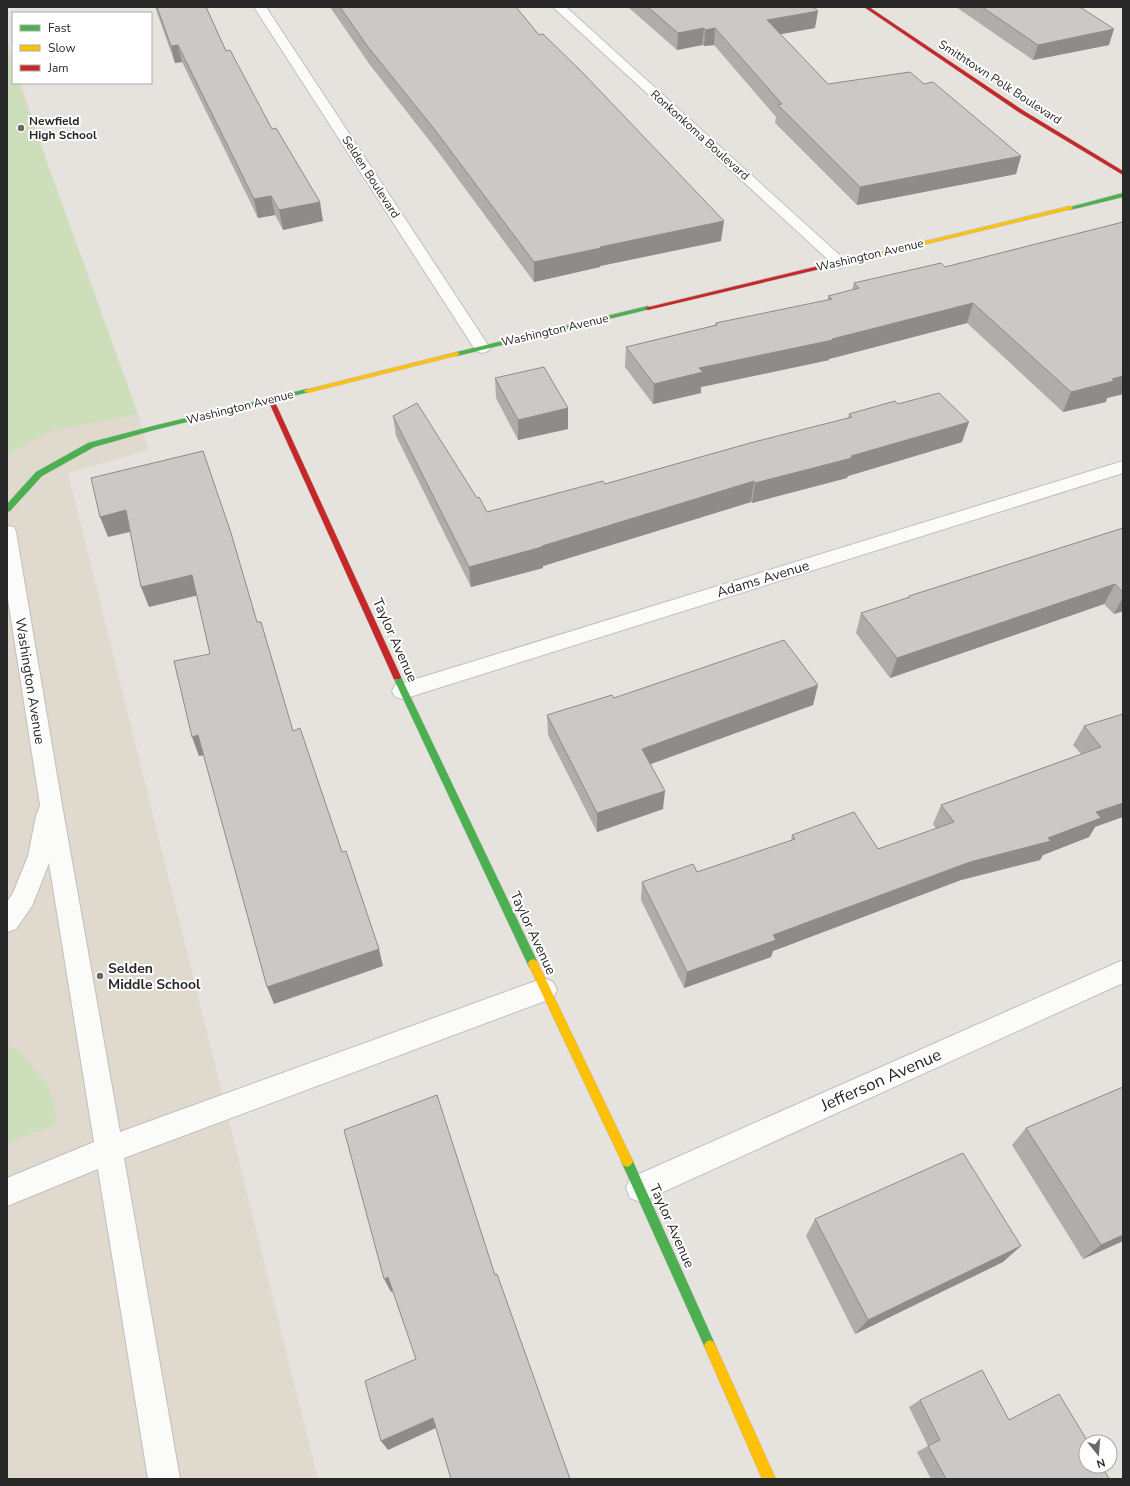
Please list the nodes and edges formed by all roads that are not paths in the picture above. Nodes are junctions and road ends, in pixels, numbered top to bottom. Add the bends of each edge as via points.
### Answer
1 (260, 7) edge
2 (560, 7) edge
3 (866, 7) edge
4 (1123, 173) edge
5 (1123, 195) edge
6 (840, 263) junction
7 (482, 348) junction
8 (271, 400) junction
9 (1123, 467) edge
10 (7, 509) edge
11 (7, 532) edge
12 (402, 692) junction
13 (51, 805) junction
14 (7, 922) edge
15 (1123, 972) edge
16 (544, 990) junction
17 (109, 1150) junction
18 (640, 1188) junction
19 (7, 1192) edge
20 (164, 1479) edge
21 (769, 1479) edge

1 - 7 street, Selden Boulevard
2 - 6 street, Ronkonkoma Boulevard
3 - 4 street, Smithtown Polk Boulevard via 1022,112
5 - 6 street, Washington Avenue
6 - 7 street, Washington Avenue
7 - 8 street, Washington Avenue
8 - 10 street, Washington Avenue via 91,445 39,474
8 - 12 street, Taylor Avenue
9 - 12 street, Adams Avenue
11 - 13 street, Washington Avenue
12 - 16 street, Taylor Avenue
13 - 14 street via 40,856 23,899
13 - 17 street, Washington Avenue
15 - 18 street, Jefferson Avenue
16 - 17 street
16 - 18 street, Taylor Avenue
17 - 19 street
17 - 20 street, Washington Avenue
18 - 21 street, Taylor Avenue

